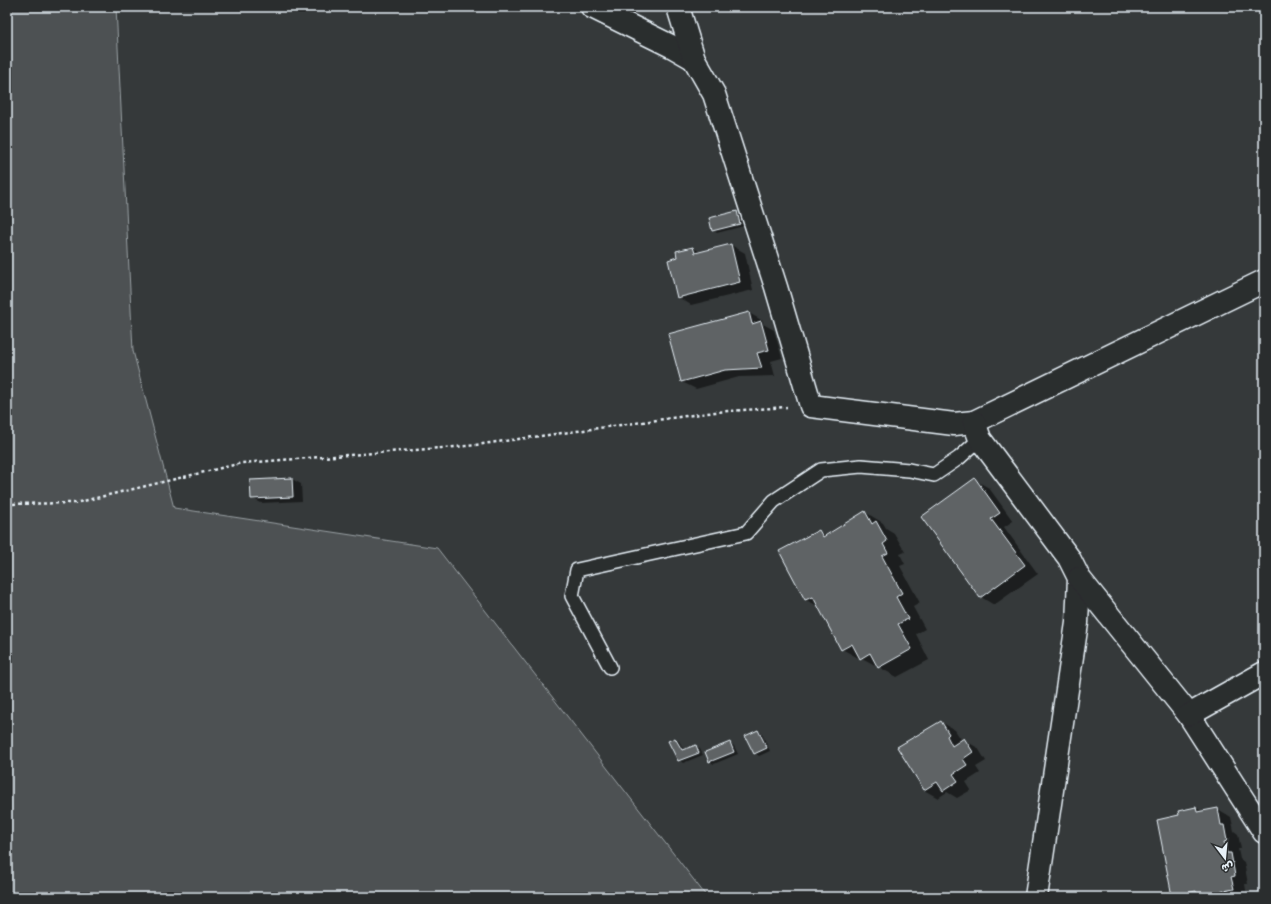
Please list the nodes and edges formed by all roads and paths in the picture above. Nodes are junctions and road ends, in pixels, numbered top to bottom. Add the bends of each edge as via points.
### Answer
1 (592, 7) edge
2 (678, 7) edge
3 (694, 59) junction
4 (1264, 281) edge
5 (811, 406) junction
6 (977, 430) junction
7 (7, 504) edge
8 (1079, 578) junction
9 (610, 667) dead end
10 (1264, 673) edge
11 (1190, 715) junction
12 (1264, 832) edge
13 (1036, 897) edge

1 - 3 street
2 - 3 street
3 - 5 street via 717,102
4 - 6 street
5 - 6 street via 954,424
5 - 7 path via 715,412 468,446 242,463 75,503
6 - 8 street via 1069,558
6 - 9 lane via 959,458 934,475 910,470 861,466 821,470 774,501 746,533 577,570 572,596
8 - 11 street
8 - 13 street via 1076,623
10 - 11 street
11 - 12 street

